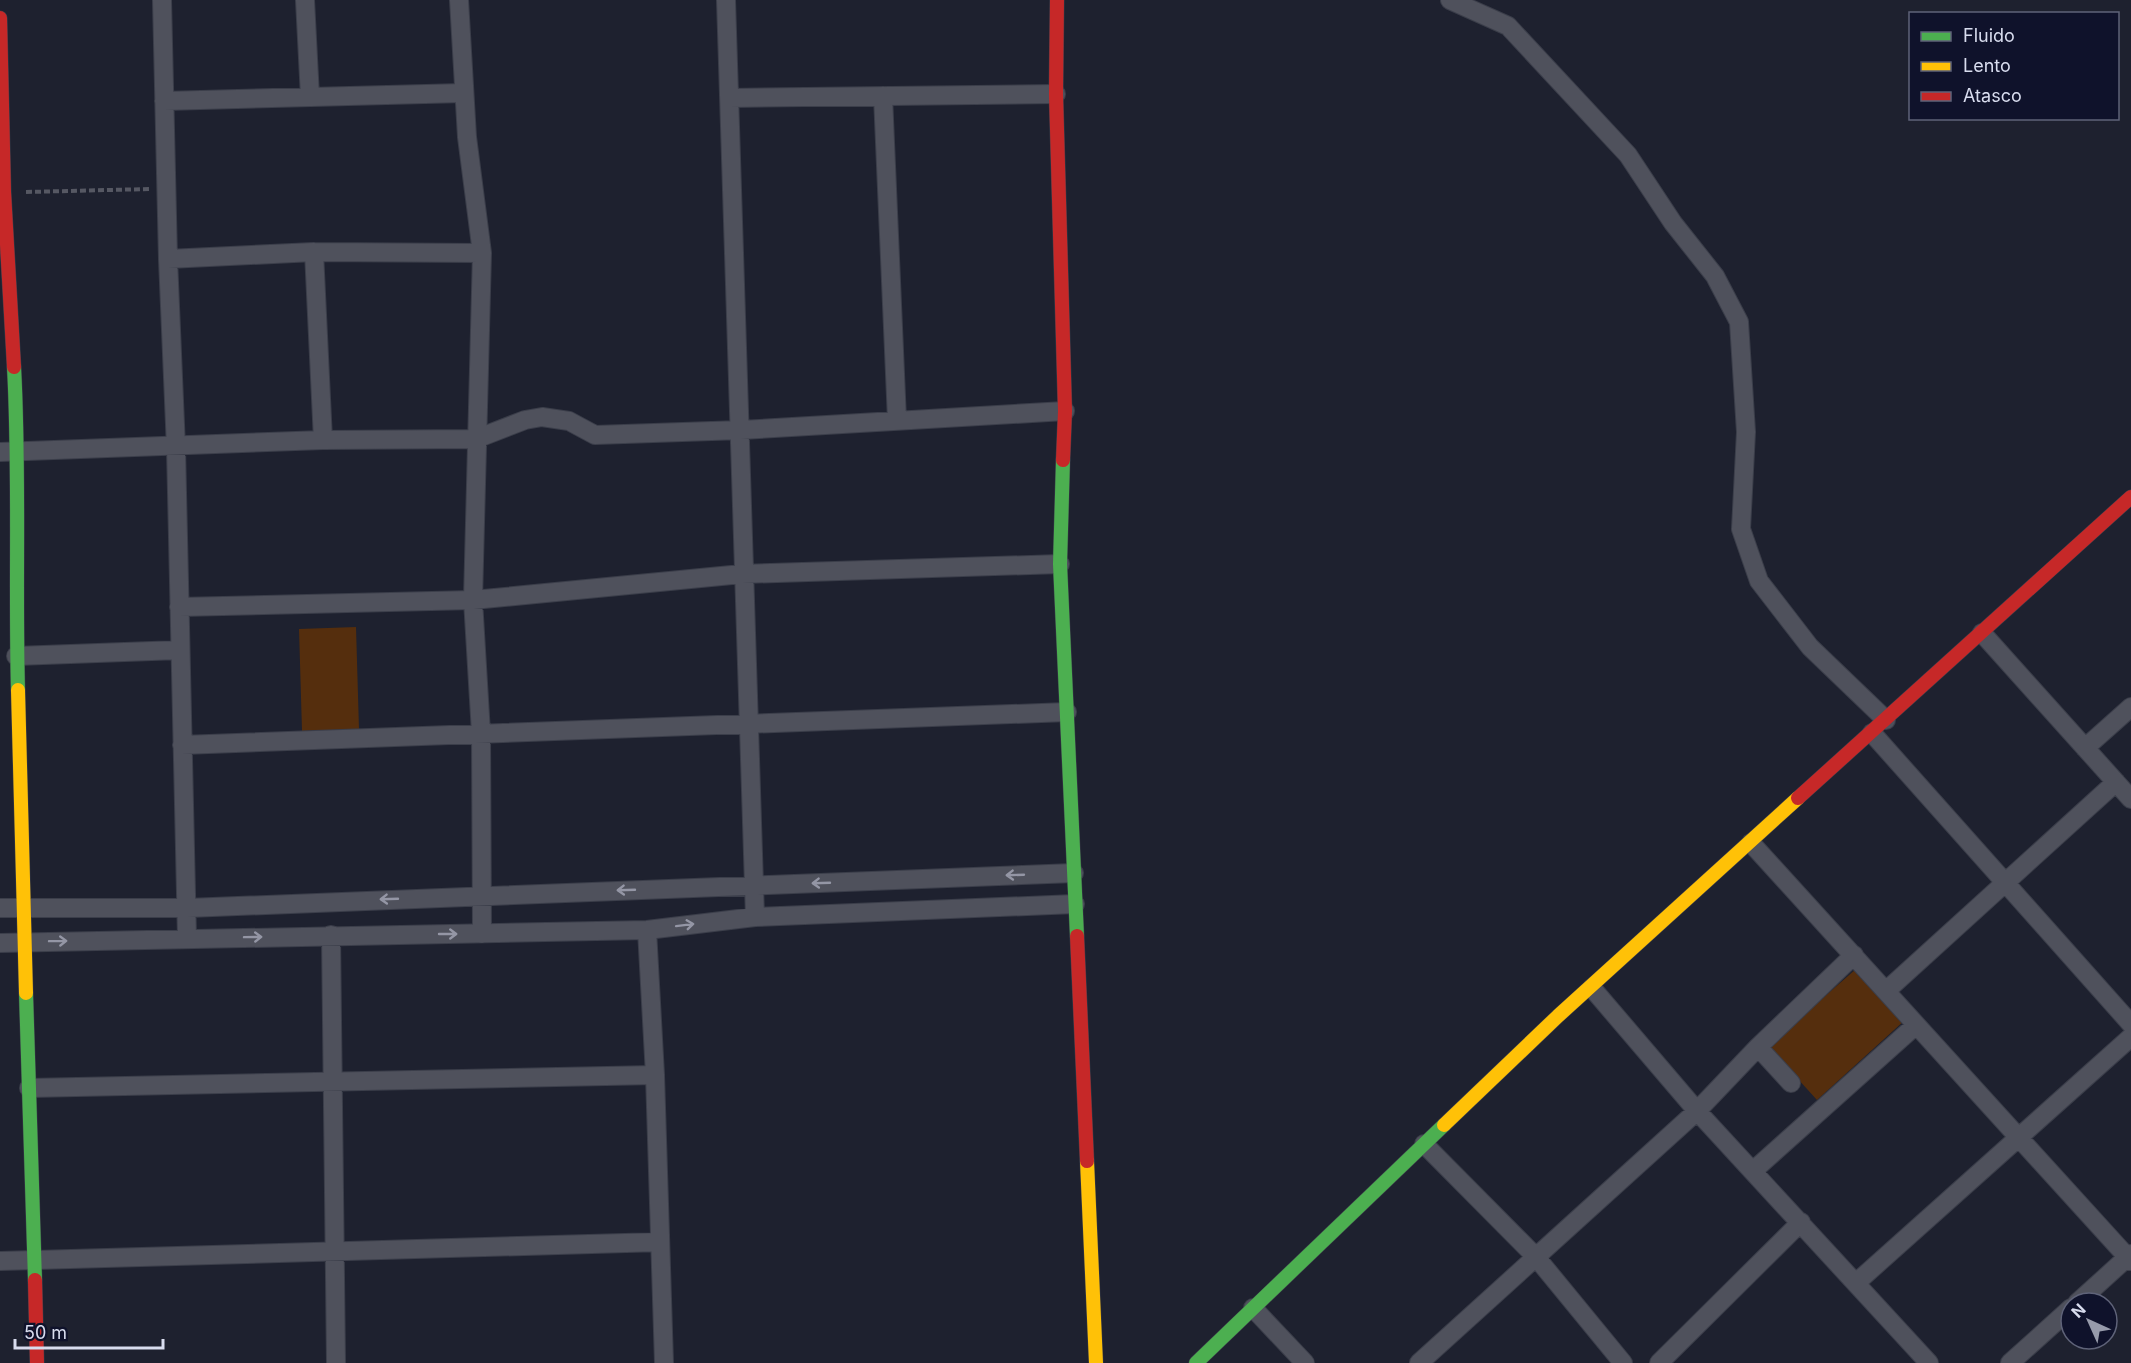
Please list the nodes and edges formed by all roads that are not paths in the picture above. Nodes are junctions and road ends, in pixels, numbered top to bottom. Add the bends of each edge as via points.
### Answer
1 (162, 0) edge
2 (305, 0) edge
3 (459, 0) edge
4 (726, 0) edge
5 (1057, 0) edge
6 (1450, 0) edge
7 (0, 18) edge
8 (463, 93) junction
9 (1056, 94) junction
10 (883, 96) junction
11 (310, 97) junction
12 (729, 98) junction
13 (164, 101) junction
14 (314, 252) junction
15 (482, 253) junction
16 (168, 259) junction
17 (1065, 411) junction
18 (897, 420) junction
19 (741, 430) junction
20 (476, 439) junction
21 (323, 440) junction
22 (176, 448) junction
23 (0, 452) edge
24 (19, 452) junction
25 (2131, 497) edge
26 (1060, 564) junction
27 (742, 574) junction
28 (7, 593) edge
29 (473, 600) junction
30 (179, 607) junction
31 (1982, 633) junction
32 (179, 650) junction
33 (16, 656) junction
34 (2131, 707) edge
35 (1067, 712) junction
36 (1886, 720) junction
37 (748, 723) junction
38 (481, 733) junction
39 (1872, 733) junction
40 (182, 745) junction
41 (2085, 748) junction
42 (2116, 782) junction
43 (2131, 799) edge
44 (1751, 843) junction
45 (1074, 873) junction
46 (2005, 882) junction
47 (752, 885) junction
48 (483, 895) junction
49 (1075, 904) junction
50 (188, 908) junction
51 (0, 909) edge
52 (25, 910) junction
53 (755, 917) junction
54 (647, 930) junction
55 (483, 934) junction
56 (331, 935) junction
57 (187, 938) junction
58 (26, 942) junction
59 (0, 943) edge
60 (1854, 955) junction
61 (1592, 988) junction
62 (1886, 991) junction
63 (2131, 1024) edge
64 (1916, 1025) junction
65 (2131, 1037) edge
66 (1758, 1047) junction
67 (655, 1075) junction
68 (331, 1082) junction
69 (1791, 1083) dead end
70 (29, 1088) junction
71 (1697, 1111) junction
72 (2019, 1137) junction
73 (1424, 1144) junction
74 (1754, 1170) junction
75 (1801, 1222) junction
76 (660, 1242) junction
77 (334, 1249) junction
78 (1536, 1257) junction
79 (2130, 1258) edge
80 (33, 1259) junction
81 (0, 1261) edge
82 (1857, 1282) junction
83 (2091, 1291) edge
84 (1253, 1308) junction
85 (2059, 1319) edge
86 (37, 1363) edge
87 (336, 1363) edge
88 (664, 1363) edge
89 (1096, 1363) edge
90 (1196, 1363) edge
91 (1305, 1363) edge
92 (1419, 1363) edge
93 (1623, 1363) edge
94 (1659, 1363) edge
95 (1929, 1363) edge
96 (2010, 1363) edge

1 - 13 street
2 - 11 street
3 - 8 street
4 - 12 street
5 - 9 street
6 - 36 street via 1508,26 1629,155 1673,223 1715,276 1739,322 1746,432 1741,529 1760,581 1810,647
7 - 24 street via 4,192
8 - 11 street
8 - 15 street
9 - 10 street
9 - 17 street
10 - 12 street
10 - 18 street
11 - 13 street
12 - 19 street
13 - 16 street
14 - 15 street
14 - 16 street
14 - 21 street
15 - 20 street
16 - 22 street
17 - 18 street
17 - 26 street
18 - 19 street
19 - 20 street via 595,435 569,421 542,417
19 - 27 street
20 - 21 street
20 - 29 street
21 - 22 street
22 - 24 street
22 - 30 street
23 - 24 street
24 - 28 street
25 - 31 street
26 - 27 street
26 - 35 street
27 - 29 street
27 - 37 street
28 - 33 street
29 - 30 street
29 - 38 street
30 - 32 street
31 - 36 street
31 - 41 street
32 - 33 street
32 - 40 street
33 - 52 street
34 - 41 street
35 - 37 street
35 - 45 street
36 - 39 street
37 - 38 street
37 - 47 street
38 - 40 street
38 - 48 street
39 - 44 street
39 - 46 street
40 - 50 street
41 - 42 street
42 - 43 street
42 - 46 street
44 - 60 street
44 - 61 street
45 -> 47 street
45 - 49 street
46 - 62 street
46 - 63 street
47 -> 48 street
47 - 53 street
48 -> 50 street
48 - 55 street
49 - 53 street
49 - 89 street
50 - 52 street
50 - 57 street
51 - 52 street
52 - 58 street
54 -> 53 street
54 - 55 street
54 - 67 street
56 -> 55 street
57 -> 56 street
56 - 68 street
58 -> 57 street
58 - 59 street
58 - 70 street
60 - 62 street
60 - 66 street
61 - 71 street
61 - 73 street
62 - 64 street
64 - 72 street
64 - 74 street
65 - 72 street
66 - 69 street
66 - 71 street
67 - 68 street
67 - 76 street
68 - 70 street
68 - 77 street
70 - 80 street
71 - 74 street
71 - 78 street
72 - 79 street
72 - 82 street
73 - 78 street
73 - 84 street
74 - 75 street
75 - 82 street
75 - 94 street
76 - 77 street
76 - 88 street
77 - 80 street
77 - 87 street
78 - 92 street
78 - 93 street
79 - 83 street
80 - 81 street
80 - 86 street
82 - 95 street
84 - 90 street
84 - 91 street
85 - 96 street

